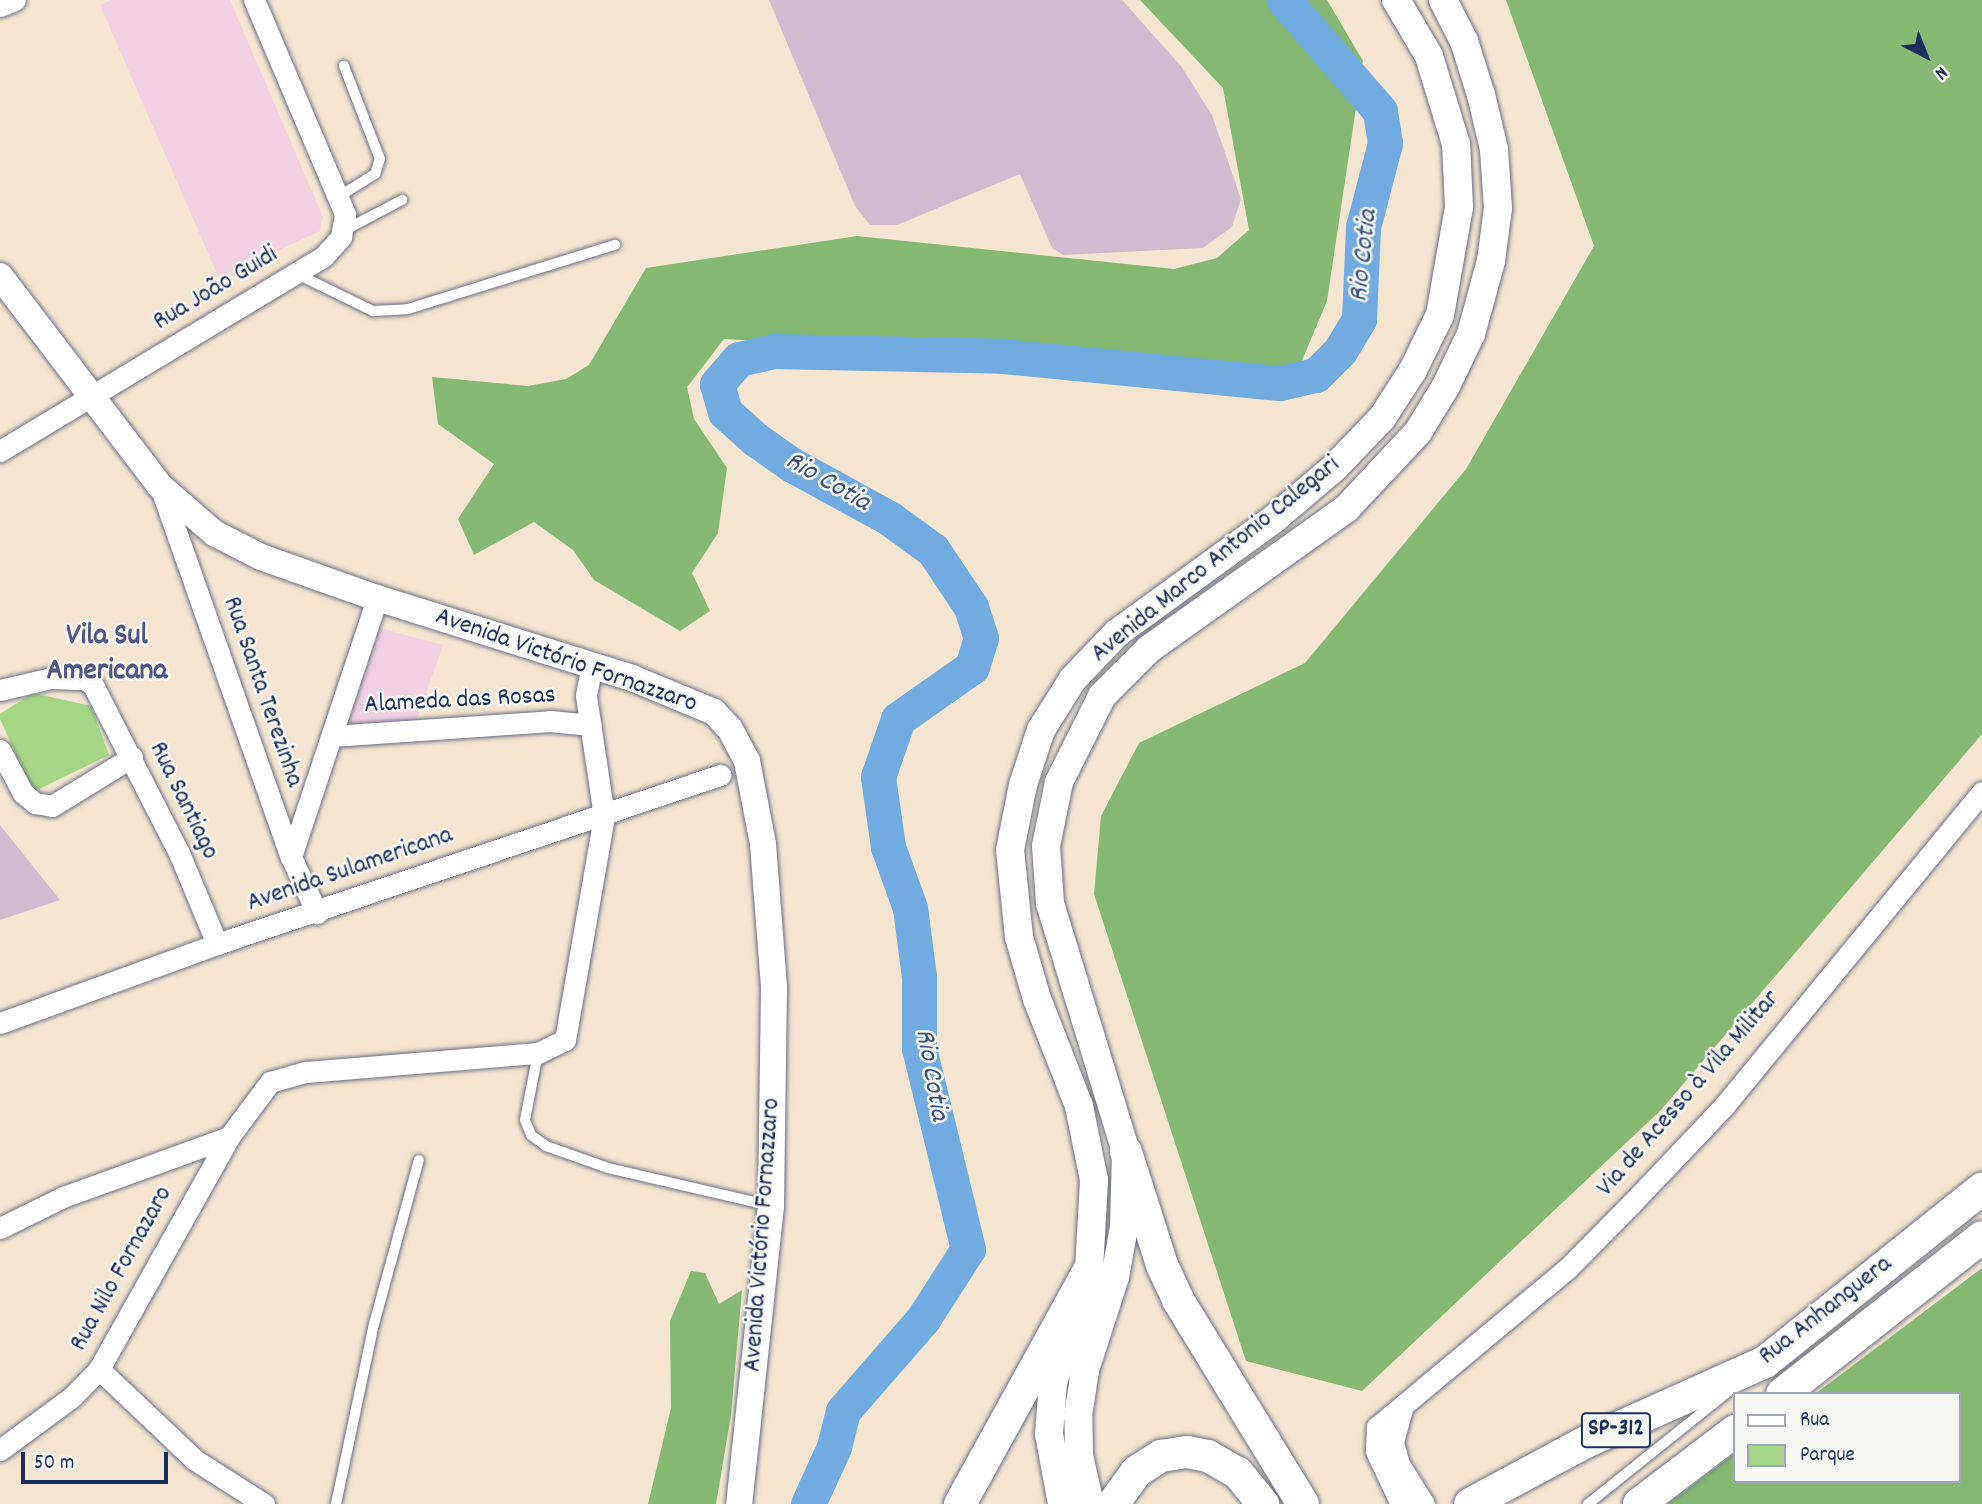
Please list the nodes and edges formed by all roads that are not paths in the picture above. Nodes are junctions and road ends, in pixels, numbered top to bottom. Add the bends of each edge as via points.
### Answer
1 (15, 0) edge
2 (254, 0) edge
3 (1396, 0) edge
4 (1443, 0) edge
5 (0, 6) edge
6 (344, 66) dead end
7 (402, 200) dead end
8 (342, 214) junction
9 (615, 245) dead end
10 (297, 274) junction
11 (0, 276) edge
12 (94, 395) junction
13 (0, 451) edge
14 (160, 486) junction
15 (377, 598) junction
16 (592, 665) junction
17 (0, 690) edge
18 (590, 725) junction
19 (332, 736) junction
20 (0, 750) edge
21 (132, 757) junction
22 (720, 775) dead end
23 (1982, 793) edge
24 (604, 816) junction
25 (291, 857) junction
26 (317, 913) junction
27 (217, 944) junction
28 (0, 1023) edge
29 (538, 1053) junction
30 (229, 1137) junction
31 (1126, 1152) junction
32 (419, 1160) dead end
33 (1982, 1189) edge
34 (771, 1206) junction
35 (0, 1228) edge
36 (1982, 1237) edge
37 (1089, 1270) junction
38 (1765, 1362) junction
39 (99, 1369) junction
40 (1786, 1392) edge
41 (1406, 1400) junction
42 (1734, 1432) edge
43 (0, 1450) edge
44 (264, 1504) edge
45 (336, 1504) edge
46 (739, 1504) edge
47 (960, 1504) edge
48 (1062, 1504) edge
49 (1090, 1504) edge
50 (1113, 1504) edge
51 (1263, 1504) edge
52 (1303, 1504) edge
53 (1401, 1504) edge
54 (1424, 1504) edge
55 (1469, 1504) edge
56 (1588, 1504) edge
57 (1639, 1504) edge

1 - 5 street
2 - 8 street
3 - 37 main road, Avenida Marco Antonio Calegari via 1429,56 1455,144 1459,207 1453,260 1435,326 1382,418 1334,468 1275,518 1117,633 1073,679 1041,730 1023,785 1010,850 1019,937 1088,1142 1094,1180
4 - 31 main road, Avenida Marco Antonio Calegari via 1464,41 1481,95 1494,149 1498,208 1491,261 1471,334 1446,386 1418,432 1346,509 1149,649 1102,696 1059,782 1046,846 1050,903
6 - 8 lane via 380,159 375,174
7 - 8 lane
8 - 10 street, Rua João Guidi via 323,257
9 - 10 lane via 408,309 373,311
10 - 12 street, Rua João Guidi
11 - 12 street, Avenida Victório Fornazzaro
12 - 13 street, Rua João Guidi
12 - 14 street, Avenida Victório Fornazzaro
14 - 15 street, Avenida Victório Fornazzaro via 214,533 261,557
14 - 25 street, Rua Santa Terezinha
15 - 16 street, Avenida Victório Fornazzaro
15 - 19 street
16 - 18 street via 586,695
16 - 34 street, Avenida Victório Fornazzaro via 714,712 730,729 747,761 763,844 774,988
17 - 21 street, Rua Santiago via 51,677 85,679 93,685
18 - 19 street, Alameda das Rosas via 550,721
18 - 24 street
19 - 25 street
20 - 21 street via 23,793 35,803 52,806
21 - 27 street, Rua Santiago
22 - 24 street, Avenida Sulamericana
23 - 41 street, Via de Acesso à Vila Militar via 1724,1106 1632,1203 1567,1268
24 - 26 street, Avenida Sulamericana
24 - 29 street via 565,1040
25 - 26 street, Rua Santa Terezinha
26 - 27 street, Avenida Sulamericana
27 - 28 street, Avenida Sulamericana
29 - 30 street, Rua Nilo Fornazaro via 278,1078 264,1088
29 - 34 lane via 525,1119 531,1135 546,1146 608,1168
30 - 35 street via 64,1197
30 - 39 street, Rua Nilo Fornazaro
31 - 49 main road, Avenida Marco Antonio Calegari via 1119,1252 1085,1370 1078,1416 1079,1455
31 - 52 main road via 1161,1265 1178,1300
32 - 45 lane via 374,1324
33 - 38 main road, Rua Anhanguera / SP-312
34 - 46 street, Avenida Victório Fornazzaro
36 - 40 main road, Rua Anhanguera
37 - 47 main road
37 - 48 main road, Avenida Marco Antonio Calegari via 1054,1383 1049,1433
38 - 55 main road, Rua Anhanguera / SP-312 via 1584,1443
38 - 56 lane
39 - 43 street, Rua Nilo Fornazaro via 72,1397
39 - 44 street via 195,1460
41 - 53 street, Via de Acesso à Vila Militar via 1377,1427 1376,1451
41 - 54 street via 1393,1443 1399,1464
42 - 57 main road, SP-312
50 - 51 main road via 1136,1472 1161,1456 1187,1452 1238,1473

